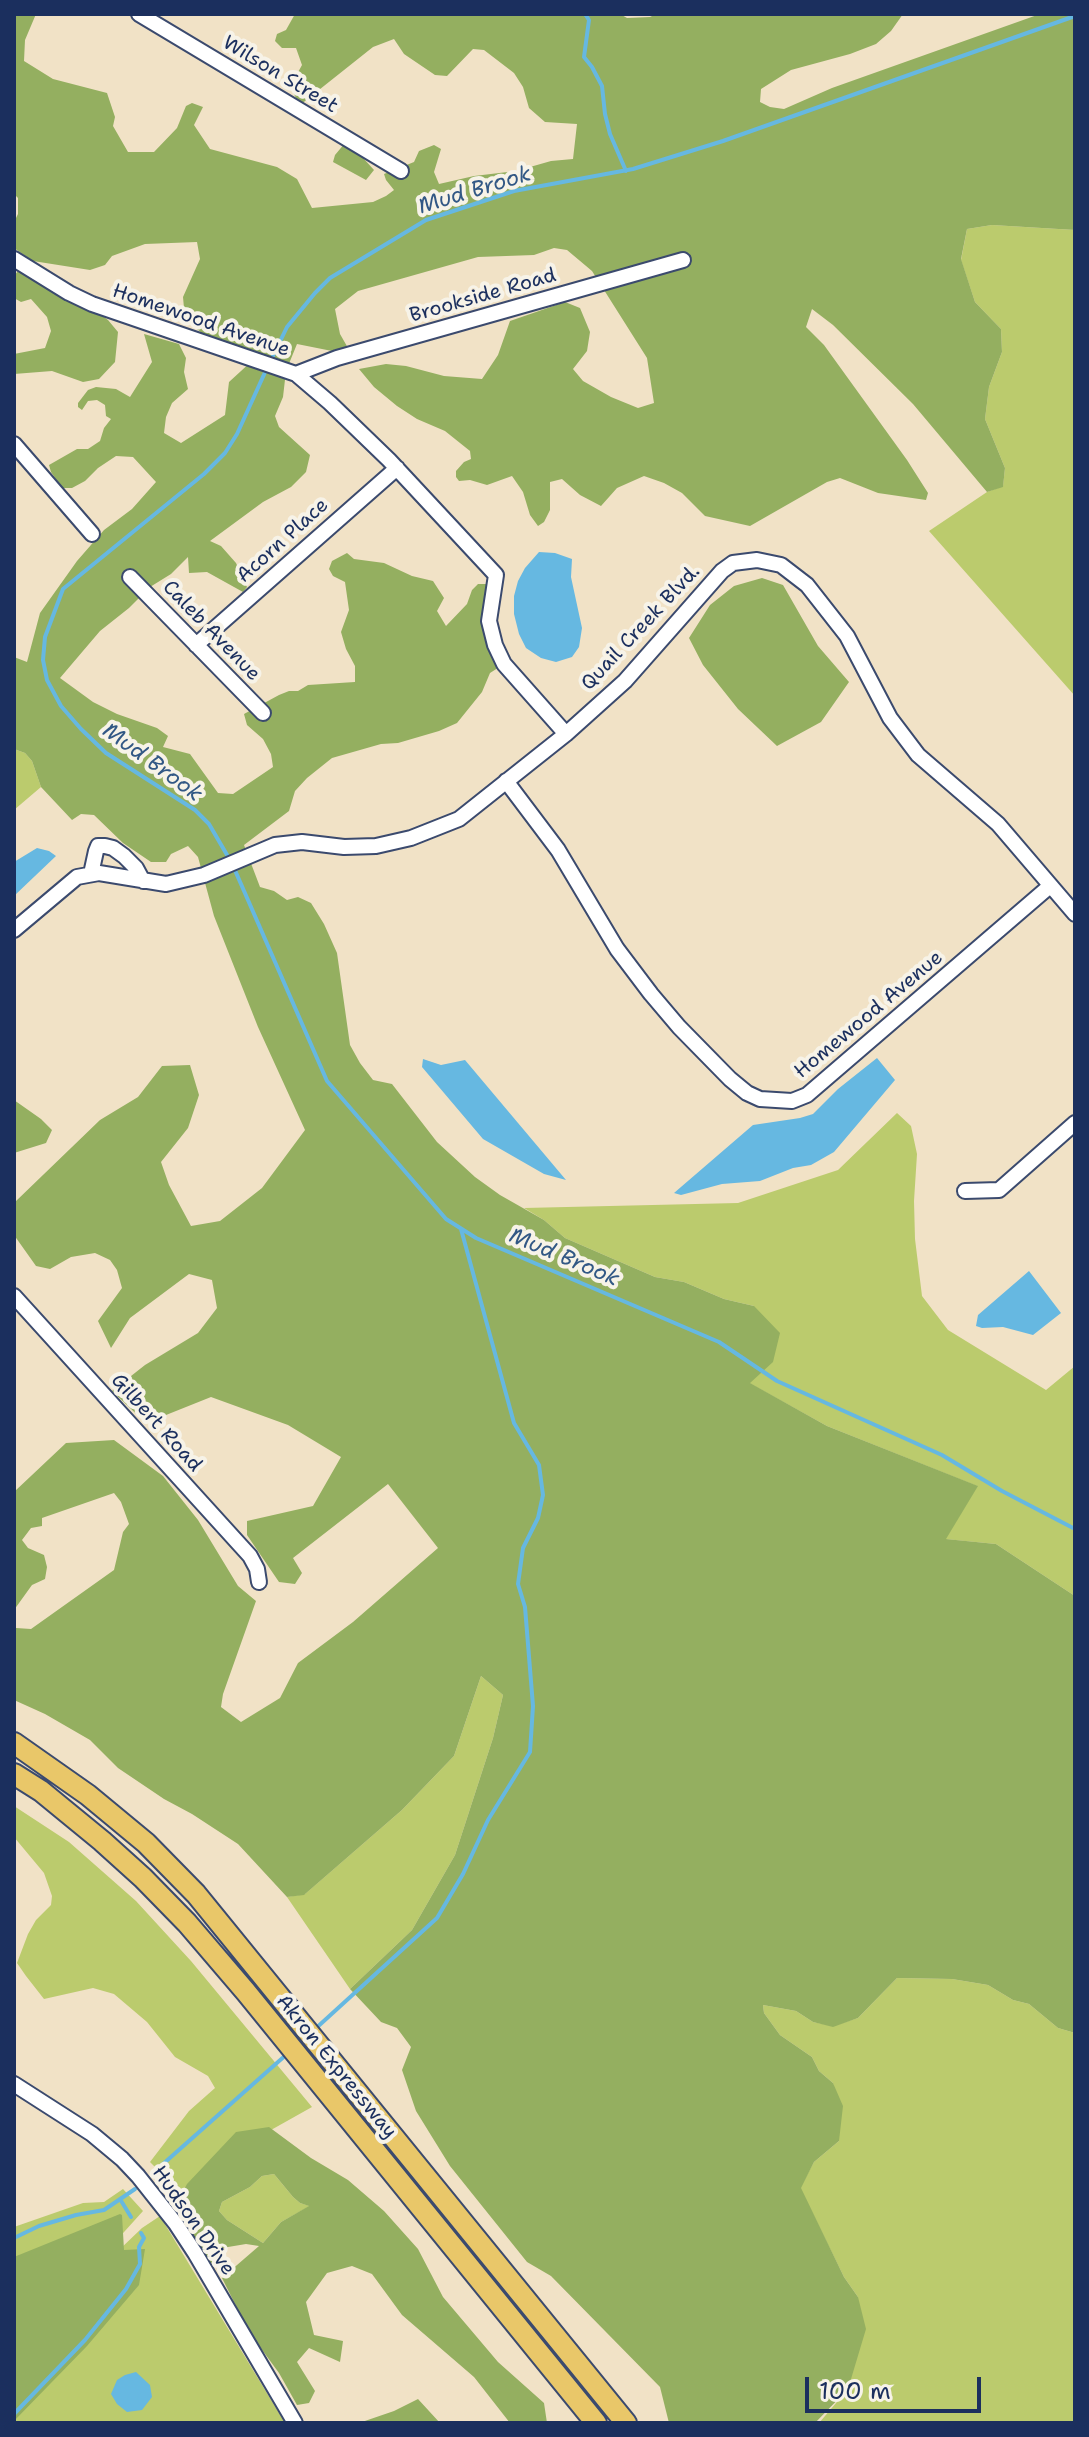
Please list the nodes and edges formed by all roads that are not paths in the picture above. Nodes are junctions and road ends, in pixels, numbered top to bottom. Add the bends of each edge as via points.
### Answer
1 (139, 14) edge
2 (401, 171) dead end
3 (14, 259) edge
4 (683, 260) dead end
5 (291, 373) junction
6 (14, 444) edge
7 (397, 468) junction
8 (92, 534) dead end
9 (130, 577) dead end
10 (196, 645) junction
11 (263, 713) dead end
12 (566, 734) junction
13 (506, 781) junction
14 (91, 874) junction
15 (143, 881) junction
16 (1050, 886) junction
17 (1075, 914) edge
18 (14, 930) edge
19 (1075, 1123) edge
20 (965, 1191) dead end
21 (14, 1296) edge
22 (259, 1582) dead end
23 (14, 1743) edge
24 (14, 1774) edge
25 (14, 2084) edge
26 (295, 2423) edge
27 (596, 2423) edge
28 (626, 2423) edge

1 - 2 street, Wilson Street
3 - 5 street, Homewood Avenue via 92,304
4 - 5 street, Brookside Road
5 - 7 street, Homewood Avenue
6 - 8 street
7 - 10 street, Acorn Place
7 - 12 street, Homewood Avenue via 496,575 489,621 495,645 504,664
9 - 10 street, Caleb Avenue
10 - 11 street, Caleb Avenue
12 - 13 street, Quail Creek Blvd.
12 - 16 street, Quail Creek Blvd. via 625,681 722,571 744,560 769,561 807,585 847,636 890,718 918,755 998,824
13 - 15 street, Quail Creek Blvd. via 459,819 411,838 376,846 275,845 195,878 166,884
13 - 16 street, Homewood Avenue via 558,850 617,949 651,994 730,1079 760,1099 792,1101 807,1095
14 - 15 street
14 - 15 street via 98,846 105,846 124,856
14 - 18 street via 77,877
16 - 17 street, Quail Creek Blvd.
19 - 20 street via 999,1190
21 - 22 street, Gilbert Road via 250,1556
23 - 28 highway, Akron Expressway via 146,1843 196,1894
24 - 27 highway, Akron Expressway via 102,1841 187,1923
25 - 26 street, Hudson Drive via 110,2148 145,2184 195,2253

